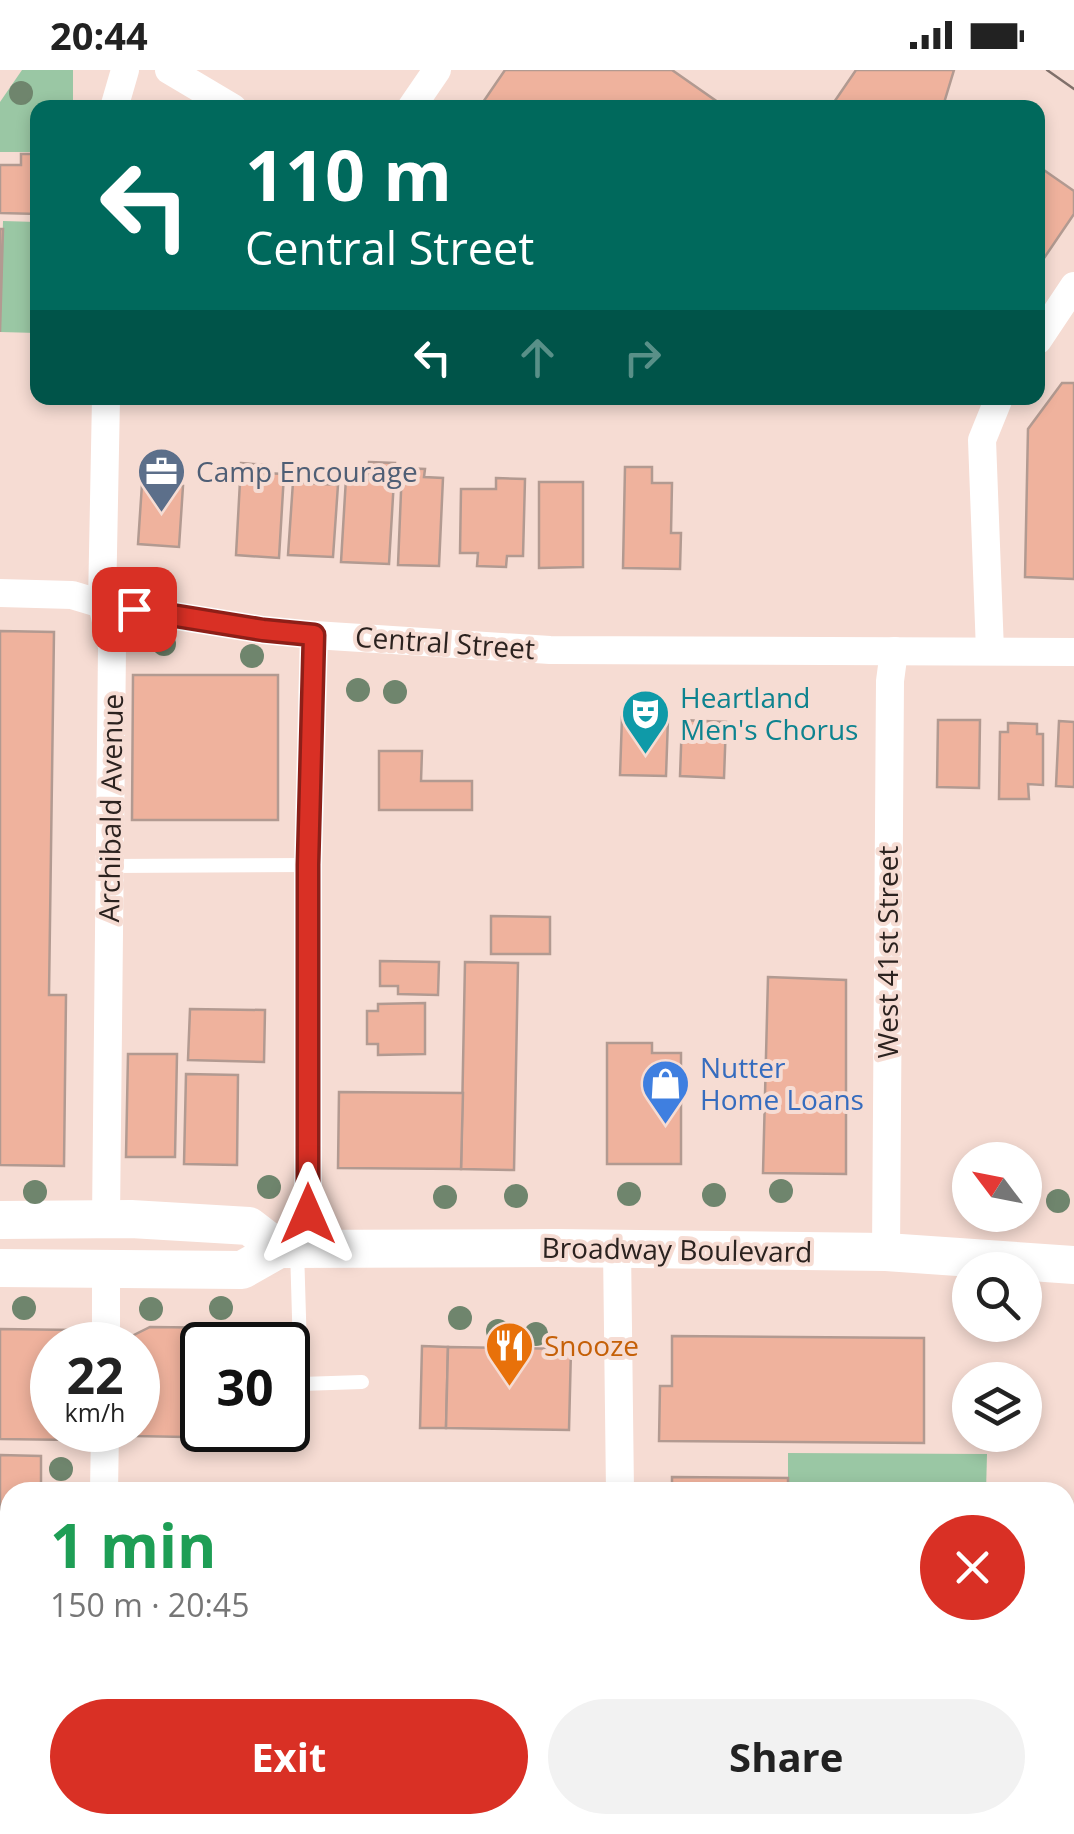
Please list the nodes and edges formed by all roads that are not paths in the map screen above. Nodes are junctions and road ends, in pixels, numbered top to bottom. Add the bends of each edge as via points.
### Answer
1 (125, 70) edge
2 (169, 70) edge
3 (437, 70) edge
4 (116, 100) edge
5 (220, 100) edge
6 (416, 100) edge
7 (1072, 294) edge
8 (1045, 331) edge
9 (106, 405) edge
10 (996, 405) edge
11 (0, 593) edge
12 (102, 604) junction
13 (314, 635) junction
14 (894, 651) junction
15 (990, 651) junction
16 (1074, 652) edge
17 (308, 865) junction
18 (110, 866) junction
19 (106, 1219) junction
20 (0, 1220) edge
21 (618, 1248) junction
22 (295, 1249) junction
23 (886, 1252) junction
24 (1074, 1265) edge
25 (0, 1268) edge
26 (106, 1270) junction
27 (106, 1322) edge
28 (362, 1382) dead end
29 (105, 1452) edge
30 (104, 1482) edge
31 (620, 1482) edge

1 - 4 street
2 - 5 street
3 - 6 street
7 - 8 street
9 - 12 street, Archibald Avenue
10 - 15 street via 982,440
11 - 12 street, Central Street via 72,595
12 - 13 street, Central Street
12 - 18 street, Archibald Avenue via 112,647
13 - 14 street, Central Street via 550,650
13 - 17 street
14 - 15 street, Central Street
14 - 23 street, West 41st Street
15 - 16 street, Central Street
17 - 18 lane
17 - 22 street
18 - 19 street, Archibald Avenue
19 - 20 main road, Broadway Boulevard
19 - 22 main road, Broadway Boulevard via 249,1226
21 - 22 main road, Broadway Boulevard
21 - 23 main road, Broadway Boulevard
21 - 31 street
22 - 26 main road, Broadway Boulevard via 242,1270
22 - 28 lane via 300,1384
23 - 24 main road, Broadway Boulevard
25 - 26 main road, Broadway Boulevard
26 - 27 street
29 - 30 street

